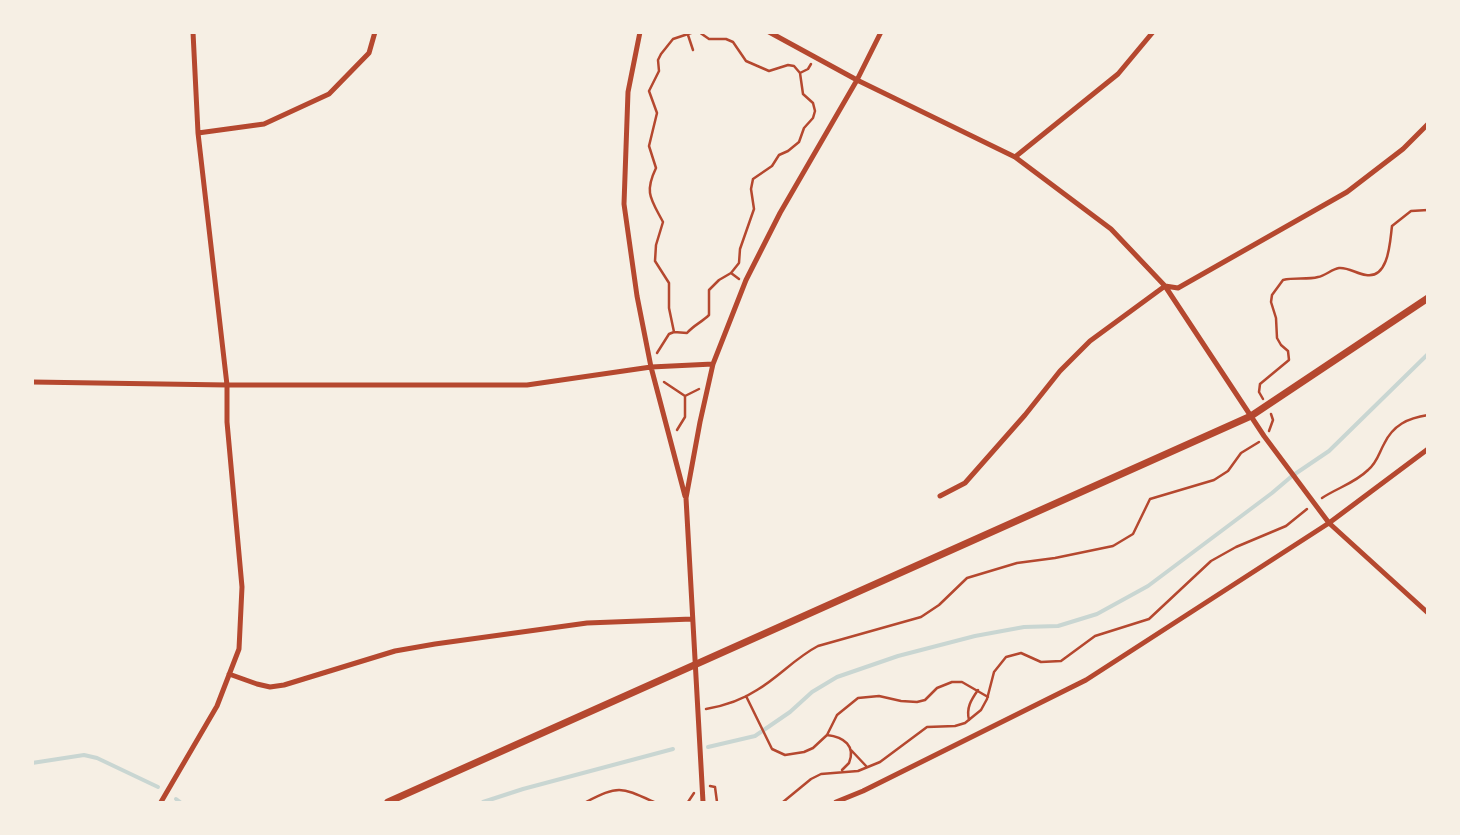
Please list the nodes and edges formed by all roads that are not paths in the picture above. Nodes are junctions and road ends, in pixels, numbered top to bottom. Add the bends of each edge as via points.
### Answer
1 (193, 32) edge
2 (374, 32) edge
3 (640, 32) edge
4 (769, 32) edge
5 (881, 32) edge
6 (1152, 32) edge
7 (857, 80) junction
8 (1428, 124) edge
9 (198, 133) junction
10 (1015, 157) junction
11 (1166, 286) junction
12 (1428, 298) edge
13 (713, 364) junction
14 (651, 368) junction
15 (32, 382) edge
16 (227, 385) junction
17 (1251, 416) junction
18 (1428, 449) edge
19 (940, 496) dead end
20 (686, 498) junction
21 (1329, 523) junction
22 (1428, 612) edge
23 (692, 620) junction
24 (695, 666) junction
25 (229, 674) junction
26 (161, 802) edge
27 (388, 802) edge
28 (703, 802) edge
29 (836, 802) edge

1 - 9 street
2 - 9 street via 369,53 329,94 264,124
3 - 14 street via 628,92 624,204
4 - 7 street
5 - 7 street
6 - 10 street via 1118,74
7 - 10 street
7 - 13 street via 780,213 755,263
8 - 11 street via 1403,149 1347,192 1178,288
9 - 16 street
10 - 11 street via 1111,229
11 - 17 street
11 - 19 street via 1090,341 1060,371 965,482
12 - 17 street
13 - 14 street
13 - 20 street
14 - 16 street via 526,385
14 - 20 street
15 - 16 street
16 - 25 street via 227,422 242,587 239,649
17 - 21 street
17 - 24 street
18 - 21 street
20 - 23 street
21 - 22 street
21 - 29 street via 1086,680
23 - 24 street
23 - 25 street via 586,623 435,644 395,651 270,687
24 - 27 street
24 - 28 street
25 - 26 street via 217,706

